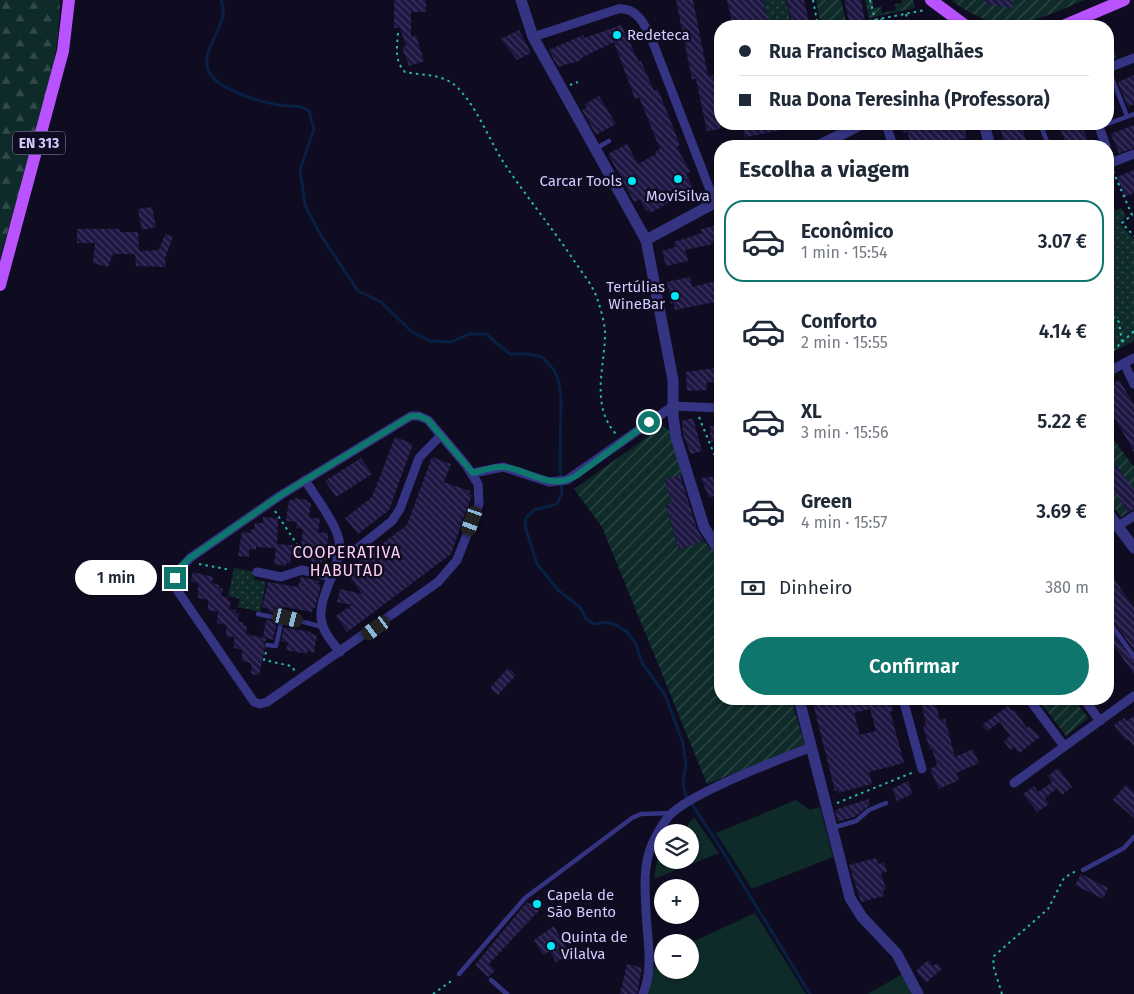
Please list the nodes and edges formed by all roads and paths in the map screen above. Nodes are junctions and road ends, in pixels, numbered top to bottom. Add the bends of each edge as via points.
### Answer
1 (68, 0) edge
2 (521, 0) edge
3 (813, 0) edge
4 (870, 0) edge
5 (1124, 0) edge
6 (930, 4) edge
7 (906, 14) junction
8 (881, 19) joint
9 (817, 20) edge
10 (875, 20) joint
11 (908, 20) edge
12 (956, 20) edge
13 (1077, 20) edge
14 (398, 32) dead end
15 (533, 37) junction
16 (1134, 58) edge
17 (1114, 66) edge
18 (578, 82) dead end
19 (1114, 84) edge
20 (570, 85) dead end
21 (1134, 114) edge
22 (1126, 116) junction
23 (1114, 120) edge
24 (850, 130) edge
25 (830, 140) edge
26 (609, 142) dead end
27 (595, 149) junction
28 (1134, 154) edge
29 (1114, 162) edge
30 (1114, 173) dead end
31 (714, 191) edge
32 (714, 203) edge
33 (1134, 236) edge
34 (646, 240) junction
35 (0, 285) edge
36 (1114, 317) edge
37 (1134, 331) edge
38 (1122, 342) junction
39 (1114, 349) edge
40 (1134, 358) edge
41 (1124, 363) junction
42 (1114, 369) edge
43 (1134, 384) edge
44 (673, 406) junction
45 (714, 408) edge
46 (698, 412) dead end
47 (442, 435) junction
48 (627, 438) junction
49 (714, 454) edge
50 (473, 473) junction
51 (305, 480) junction
52 (270, 502) junction
53 (1134, 516) edge
54 (1114, 521) edge
55 (1118, 526) junction
56 (714, 543) edge
57 (1134, 548) edge
58 (337, 557) junction
59 (186, 561) junction
60 (231, 570) dead end
61 (302, 570) junction
62 (257, 572) dead end
63 (332, 577) junction
64 (258, 614) dead end
65 (282, 620) junction
66 (323, 627) junction
67 (1114, 629) edge
68 (267, 644) joint
69 (340, 652) junction
70 (1134, 657) edge
71 (301, 679) junction
72 (1134, 696) edge
73 (801, 705) edge
74 (905, 705) edge
75 (1033, 705) edge
76 (1088, 705) edge
77 (1100, 721) junction
78 (1064, 746) junction
79 (812, 747) junction
80 (918, 770) joint
81 (1014, 783) dead end
82 (886, 803) dead end
83 (826, 807) junction
84 (673, 813) junction
85 (831, 828) junction
86 (1134, 837) edge
87 (1083, 870) joint
88 (459, 974) joint
89 (491, 980) dead end
90 (433, 994) edge
91 (507, 994) edge
92 (643, 994) edge
93 (918, 994) edge
94 (1002, 994) edge

1 - 35 main road, EN 313 via 63,52
2 - 15 street
3 - 9 path
4 - 10 path
5 - 13 main road
6 - 7 path
6 - 12 main road
7 - 8 path
7 - 11 path
8 - 10 path
14 - 48 path via 396,57 400,66 405,72 448,80 458,88 478,116 506,167 555,231 589,283 598,299 605,331 600,374 604,409 614,431 619,437
15 - 27 street
15 - 31 street via 618,9 629,9 638,16 652,40
16 - 17 street
18 - 20 path
19 - 22 lane
21 - 22 lane
22 - 23 lane
24 - 25 street
26 - 27 lane
27 - 34 street
28 - 29 street
30 - 33 path via 1132,214 1122,223
32 - 34 street
34 - 44 street via 673,380
36 - 38 path via 1119,322
37 - 38 path
38 - 39 path
40 - 41 street
41 - 42 street
41 - 43 street
44 - 45 street
44 - 48 street
44 - 56 street via 676,437 704,527
46 - 49 path
47 - 50 street
47 - 51 street via 424,418 411,416
47 - 58 street via 419,458 400,509 392,521 361,546
48 - 50 street via 576,476 560,482 545,481 503,467
50 - 69 street via 480,489 479,504 454,566 438,582
51 - 52 street
51 - 58 street via 336,532 339,544
52 - 59 street
52 - 61 path via 298,546 295,555
53 - 55 street
54 - 55 street
55 - 57 street
58 - 63 street
59 - 60 path
59 - 71 street via 176,575 176,586 251,700 264,703
61 - 62 street via 281,577
61 - 63 street
63 - 66 street via 321,613
64 - 65 lane
65 - 66 lane via 288,618
65 - 68 lane via 276,646
66 - 69 street
67 - 70 lane
68 - 71 path via 264,660 291,666
69 - 71 street
72 - 77 street
73 - 79 street
74 - 80 street
75 - 78 street
76 - 77 street
77 - 78 street
78 - 81 street
79 - 83 street
79 - 84 street via 700,796
80 - 83 path
82 - 85 lane via 869,810 856,821
83 - 85 street
84 - 88 lane via 642,814 632,818 544,883 515,908
84 - 92 street via 660,830 647,858 649,967
85 - 93 street via 853,905 898,954
86 - 87 lane via 1124,848
87 - 94 path via 1064,878 1048,909 994,956 993,965
88 - 90 path
89 - 91 lane

